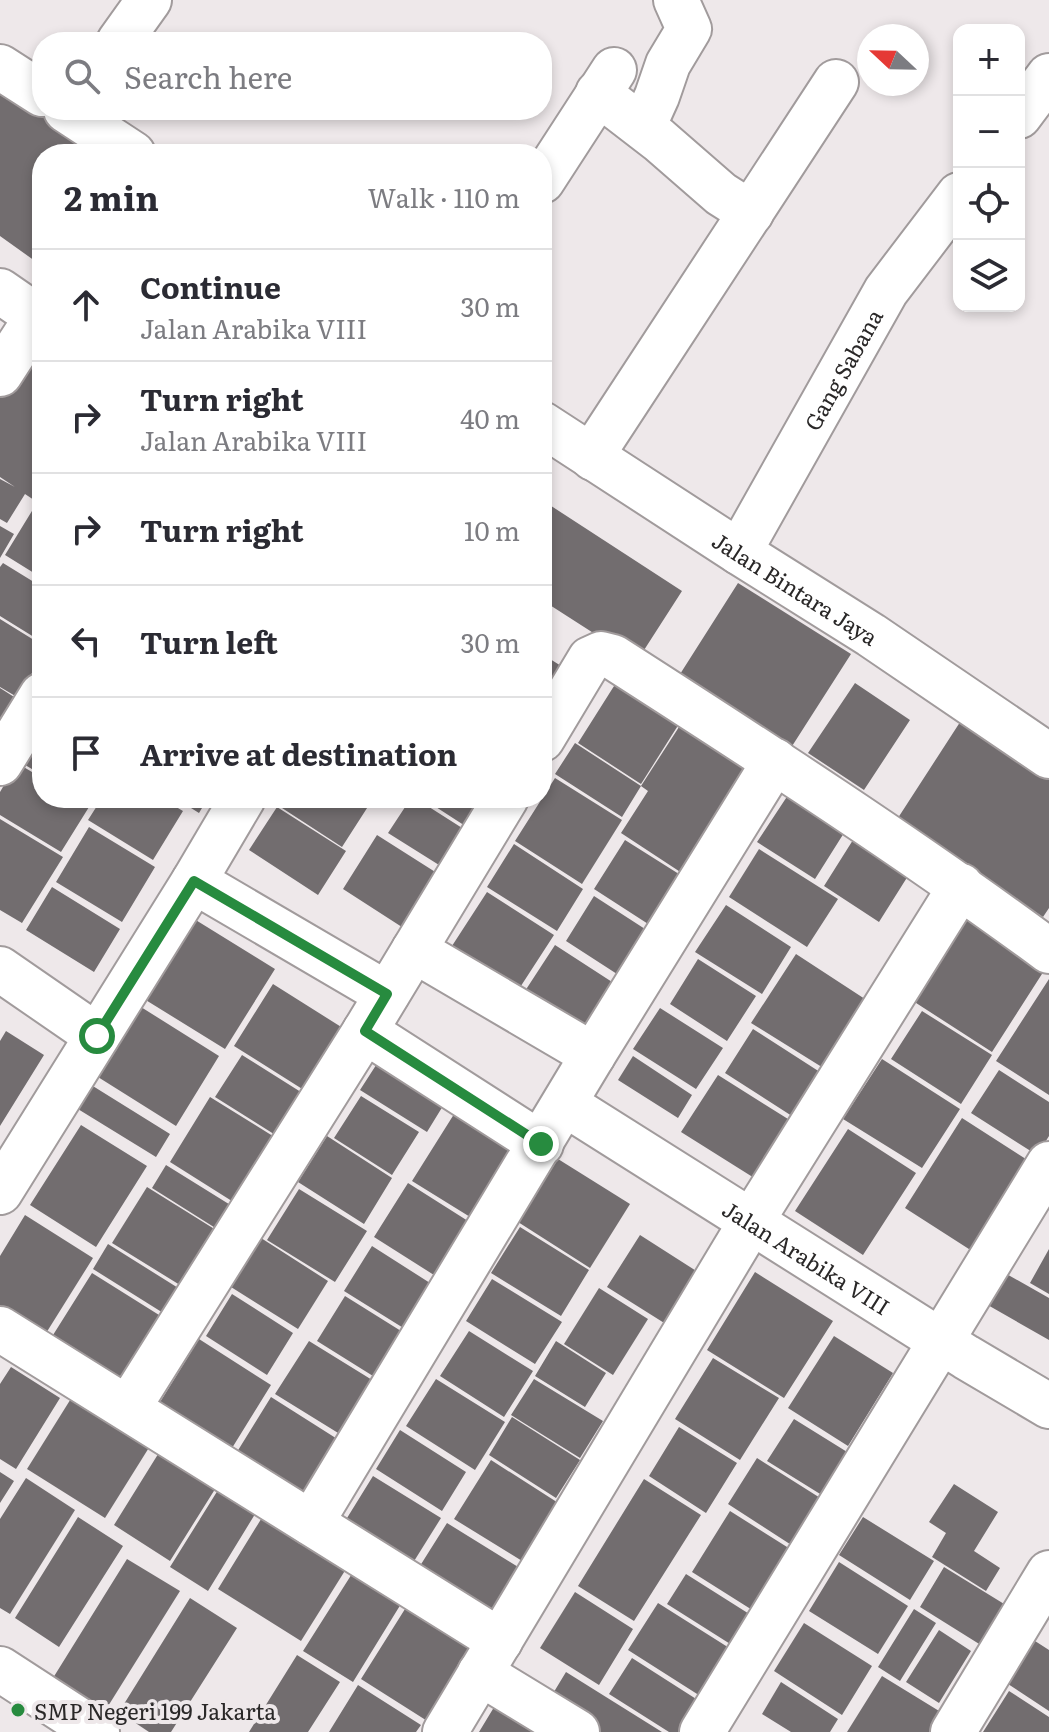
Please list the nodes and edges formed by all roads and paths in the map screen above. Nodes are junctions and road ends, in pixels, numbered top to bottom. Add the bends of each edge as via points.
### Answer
1 (149, 0) edge
2 (676, 0) edge
3 (126, 32) edge
4 (0, 67) edge
5 (1049, 76) edge
6 (836, 82) dead end
7 (32, 87) edge
8 (1025, 108) edge
9 (83, 120) edge
10 (643, 127) junction
11 (118, 144) edge
12 (552, 166) edge
13 (953, 203) edge
14 (751, 213) junction
15 (0, 291) edge
16 (32, 313) edge
17 (32, 328) edge
18 (0, 374) edge
19 (552, 431) edge
20 (593, 458) junction
21 (739, 552) junction
22 (32, 711) edge
23 (552, 722) edge
24 (1049, 756) edge
25 (775, 761) junction
26 (0, 763) edge
27 (237, 808) edge
28 (500, 808) edge
29 (194, 881) junction
30 (961, 886) junction
31 (414, 950) junction
32 (1049, 951) edge
33 (0, 969) edge
34 (387, 994) junction
35 (365, 1031) junction
36 (97, 1036) junction
37 (593, 1055) junction
38 (565, 1104) junction
39 (541, 1144) junction
40 (1049, 1164) edge
41 (0, 1192) edge
42 (751, 1222) junction
43 (0, 1329) edge
44 (940, 1341) junction
45 (1049, 1406) edge
46 (128, 1408) junction
47 (311, 1523) junction
48 (1049, 1573) edge
49 (490, 1657) junction
50 (0, 1669) edge
51 (97, 1732) edge
52 (445, 1732) edge
53 (577, 1732) edge
54 (702, 1732) edge
55 (953, 1732) edge

1 - 3 street
2 - 10 street via 689,29 668,64
4 - 7 street
5 - 8 street
6 - 14 street
9 - 11 street
10 - 12 street via 606,82
10 - 14 street
13 - 21 street, Gang Sabana via 886,291
14 - 20 street
15 - 16 street
17 - 18 street
19 - 20 street, Jalan Bintara Jaya
20 - 21 street, Jalan Bintara Jaya
21 - 24 street, Jalan Bintara Jaya
22 - 26 street
23 - 25 street via 590,659 601,654
25 - 30 street
25 - 37 street
27 - 29 street
28 - 31 street
29 - 34 street
29 - 36 street
30 - 32 street
30 - 42 street
31 - 34 street
31 - 37 street
33 - 36 street
34 - 35 street
35 - 39 street
35 - 46 street
36 - 41 street
37 - 38 street
38 - 39 street
38 - 42 street, Jalan Arabika VIII
39 - 47 street
40 - 44 street
42 - 44 street, Jalan Arabika VIII
42 - 49 street
43 - 46 street
44 - 45 street, Jalan Arabika VIII
44 - 54 street
46 - 47 street
47 - 49 street
48 - 55 street
49 - 52 street
49 - 53 street
50 - 51 street

